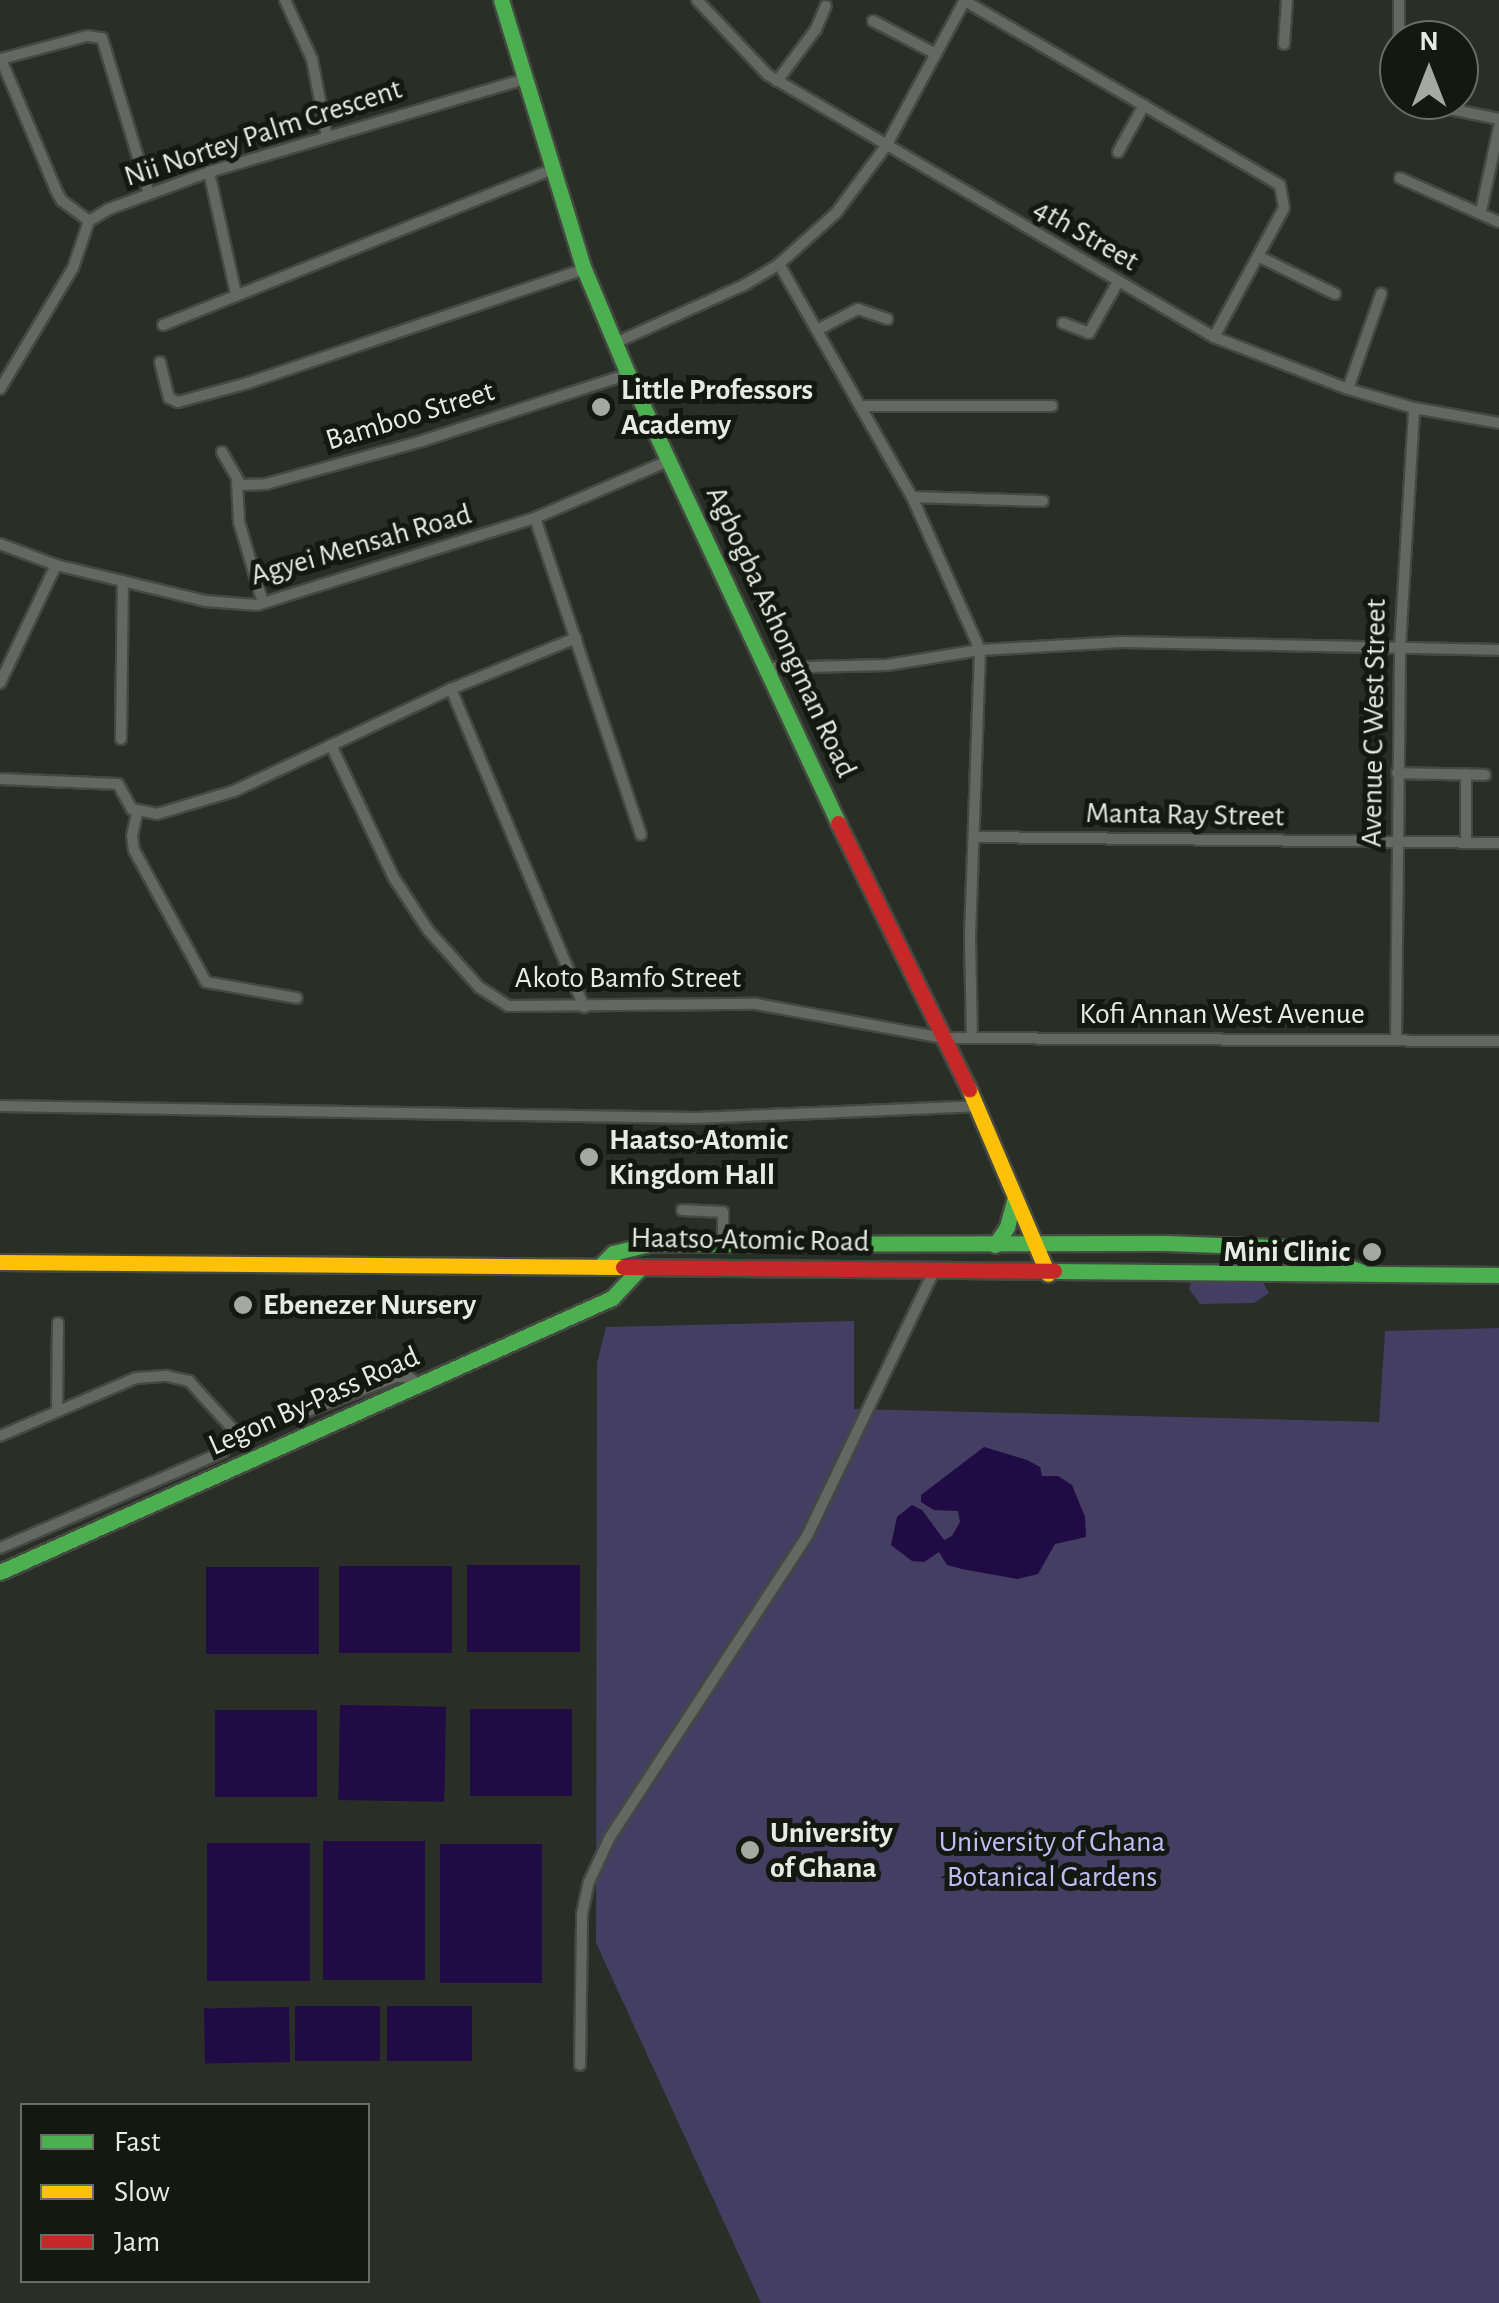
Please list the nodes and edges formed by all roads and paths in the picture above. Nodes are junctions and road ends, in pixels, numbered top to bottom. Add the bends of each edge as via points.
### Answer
1 (285, 0) edge
2 (501, 0) edge
3 (697, 0) edge
4 (965, 0) edge
5 (1287, 0) edge
6 (826, 6) dead end
7 (874, 20) dead end
8 (1284, 44) dead end
9 (936, 54) junction
10 (0, 58) edge
11 (524, 79) junction
12 (777, 81) junction
13 (1144, 105) junction
14 (1499, 128) edge
15 (328, 137) junction
16 (886, 146) junction
17 (1118, 152) dead end
18 (550, 170) junction
19 (210, 172) junction
20 (1400, 178) dead end
21 (149, 194) junction
22 (1481, 211) junction
23 (89, 221) junction
24 (1499, 222) edge
25 (1258, 256) junction
26 (780, 264) junction
27 (584, 269) junction
28 (1118, 282) junction
29 (236, 294) junction
30 (1335, 294) dead end
31 (1381, 294) dead end
32 (887, 319) dead end
33 (1063, 323) dead end
34 (163, 324) dead end
35 (817, 330) junction
36 (1214, 337) junction
37 (615, 343) junction
38 (160, 362) dead end
39 (628, 374) junction
40 (0, 389) edge
41 (1348, 389) junction
42 (860, 406) junction
43 (1052, 406) dead end
44 (1414, 408) junction
45 (1499, 423) edge
46 (222, 452) dead end
47 (671, 460) junction
48 (237, 481) junction
49 (912, 497) junction
50 (1043, 501) dead end
51 (535, 518) junction
52 (0, 544) edge
53 (56, 565) junction
54 (123, 582) junction
55 (263, 603) junction
56 (576, 638) junction
57 (1400, 648) junction
58 (980, 650) junction
59 (1499, 650) edge
60 (766, 668) junction
61 (0, 684) edge
62 (451, 689) junction
63 (121, 739) dead end
64 (331, 745) junction
65 (1397, 773) junction
66 (1466, 774) junction
67 (1485, 774) dead end
68 (0, 778) edge
69 (137, 813) junction
70 (642, 835) dead end
71 (974, 837) junction
72 (1396, 843) junction
73 (1466, 843) junction
74 (1499, 843) edge
75 (297, 998) dead end
76 (584, 1007) junction
77 (944, 1038) junction
78 (972, 1038) junction
79 (1396, 1040) junction
80 (1499, 1041) edge
81 (0, 1106) edge
82 (977, 1106) junction
83 (1015, 1197) junction
84 (682, 1210) dead end
85 (723, 1244) junction
86 (995, 1245) junction
87 (1036, 1245) junction
88 (0, 1262) edge
89 (600, 1267) junction
90 (641, 1267) junction
91 (934, 1271) junction
92 (1362, 1272) junction
93 (1048, 1274) junction
94 (1499, 1275) edge
95 (58, 1324) dead end
96 (420, 1385) junction
97 (58, 1410) junction
98 (0, 1436) edge
99 (223, 1452) dead end
100 (0, 1548) edge
101 (0, 1572) edge
102 (580, 2065) dead end

1 - 15 street via 312,59
2 - 11 street, Agbogba Ashongman Road
3 - 12 street, 4th Street via 750,61
4 - 9 street
4 - 13 street
5 - 8 street
6 - 12 street
7 - 9 street
9 - 16 street
10 - 21 street via 102,38
10 - 23 street via 62,201
11 - 15 street, Nii Nortey Palm Crescent
11 - 18 street, Agbogba Ashongman Road
12 - 16 street, 4th Street
13 - 17 street
13 - 25 street via 1280,185 1284,208
14 - 22 street
15 - 19 street, Nii Nortey Palm Crescent
16 - 26 street via 836,213
16 - 28 street, 4th Street
18 - 27 street, Agbogba Ashongman Road
18 - 29 street
19 - 21 street, Nii Nortey Palm Crescent
19 - 29 street
20 - 22 street
21 - 23 street, Nii Nortey Palm Crescent
22 - 24 street
23 - 40 street via 72,268
25 - 30 street
25 - 36 street
26 - 35 street
26 - 37 street
27 - 37 street, Agbogba Ashongman Road
27 - 38 street via 178,402 170,398
28 - 33 street via 1089,333
28 - 36 street, 4th Street
29 - 34 street
31 - 41 street
32 - 35 street via 858,309
35 - 42 street
36 - 41 street, 4th Street
37 - 39 street, Agbogba Ashongman Road
39 - 47 street, Agbogba Ashongman Road
39 - 48 street, Bamboo Street via 266,484
41 - 44 street, 4th Street
42 - 43 street
42 - 49 street
44 - 45 street, 4th Street
44 - 57 street, Avenue C West Street
46 - 48 street
47 - 51 street, Agyei Mensah Road
47 - 60 street, Agbogba Ashongman Road
48 - 55 street via 238,522
49 - 50 street
49 - 58 street
51 - 55 street, Agyei Mensah Road
51 - 56 street
52 - 53 street, Agyei Mensah Road
53 - 54 street, Agyei Mensah Road
53 - 61 street
54 - 55 street, Agyei Mensah Road via 228,606
54 - 63 street
56 - 62 street
56 - 70 street
57 - 58 street via 1123,642
57 - 59 street
57 - 65 street, Avenue C West Street
58 - 60 street via 887,665
58 - 71 street
60 - 77 street, Agbogba Ashongman Road
62 - 64 street
62 - 76 street
64 - 69 street via 234,790 157,814
64 - 76 street, Akoto Bamfo Street via 394,878 479,988 508,1006
65 - 66 street
65 - 72 street, Avenue C West Street
66 - 67 street
66 - 73 street
68 - 69 street via 118,784
69 - 75 street via 134,850 206,982
71 - 72 street, Manta Ray Street
71 - 78 street
72 - 73 street, Manta Ray Street
72 - 79 street, Avenue C West Street
73 - 74 street, Manta Ray Street
76 - 77 street, Akoto Bamfo Street via 756,1004
77 - 78 street, Kofi Annan West Avenue
77 - 82 street, Agbogba Ashongman Road
78 - 79 street, Kofi Annan West Avenue
79 - 80 street, Kofi Annan West Avenue
81 - 82 street via 696,1118
82 - 83 street, Agbogba Ashongman Road
83 - 86 street
83 - 87 street, Agbogba Ashongman Road
84 - 85 street via 722,1212
85 - 86 street
85 - 89 street via 632,1246
86 - 87 street
87 - 92 street via 1276,1245
87 - 93 street, Agbogba Ashongman Road
88 - 89 street, Haatso-Atomic Road
89 - 90 street, Haatso-Atomic Road
90 - 91 street, Haatso-Atomic Road
90 - 96 street, Legon By-Pass Road via 612,1298
91 - 93 street, Haatso-Atomic Road
91 - 102 street via 808,1534 610,1836 589,1882 582,1914
92 - 93 street, Haatso-Atomic Road
92 - 94 street, Haatso-Atomic Road
95 - 97 street
96 - 97 street via 396,1377 248,1437 230,1431 189,1381 167,1376 136,1378
96 - 101 street, Legon By-Pass Road
97 - 98 street
99 - 100 street

